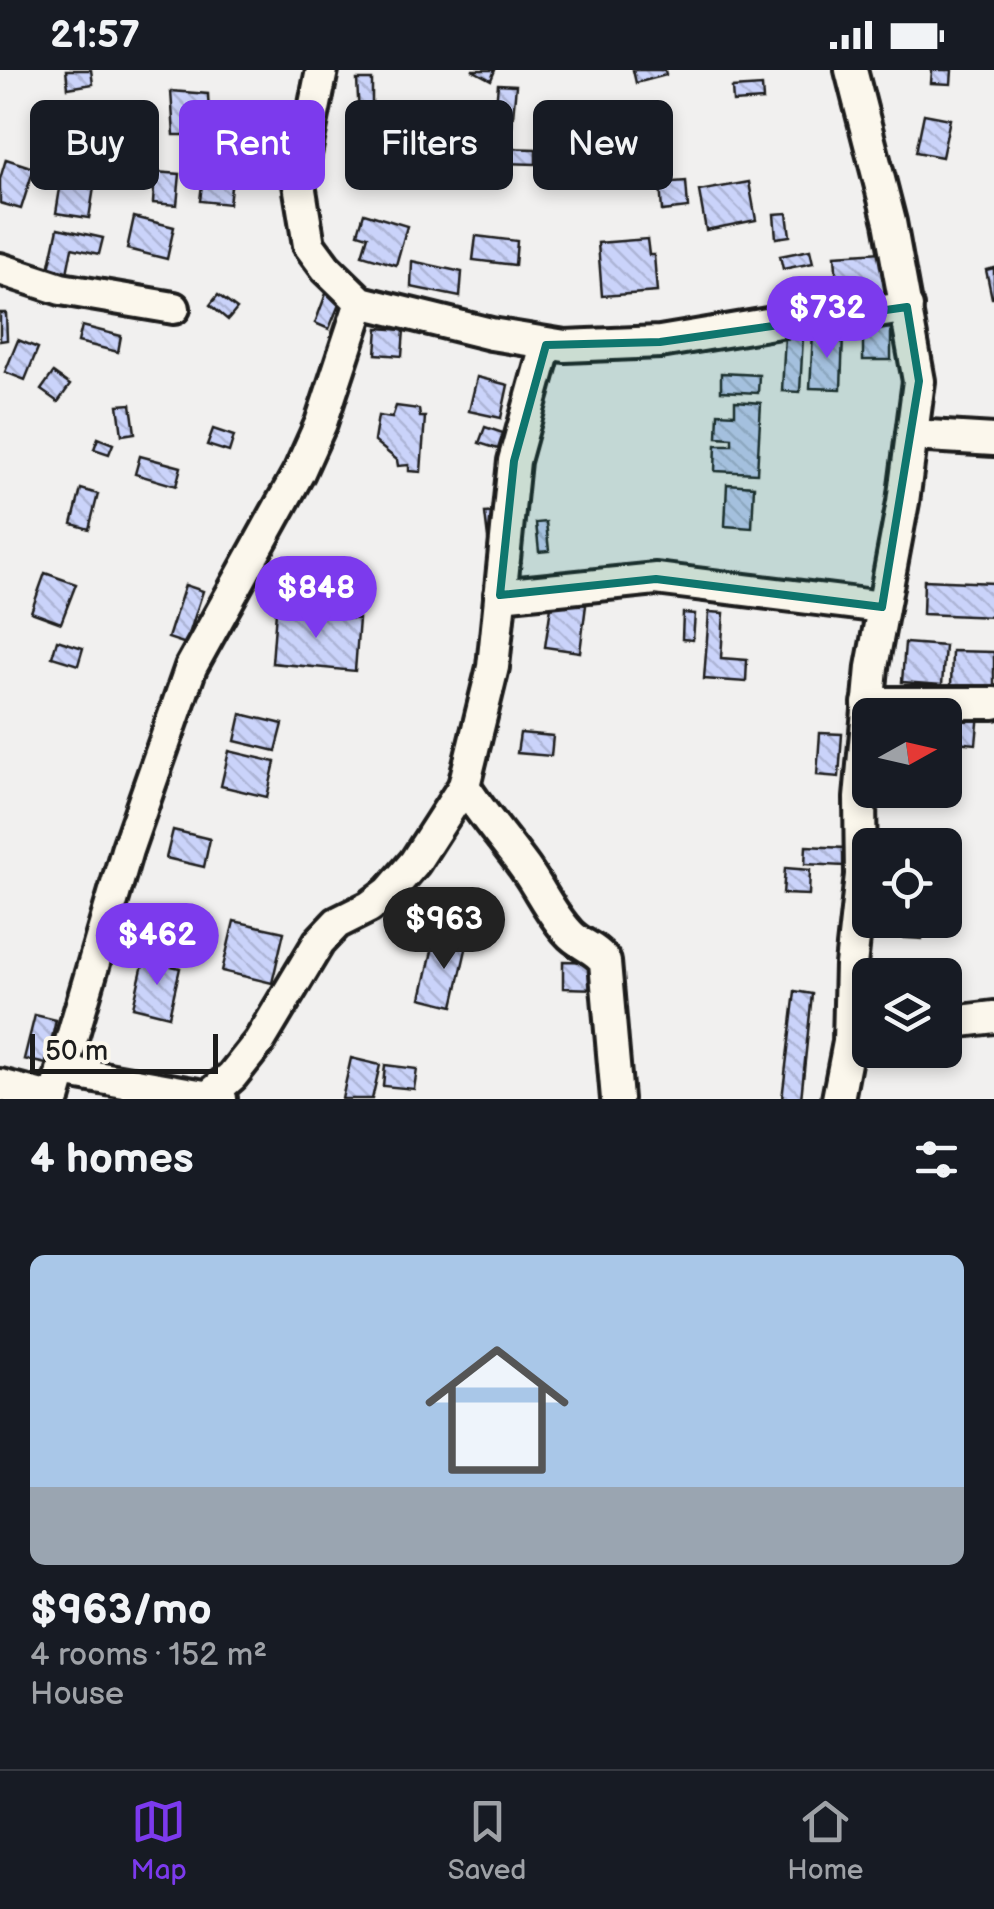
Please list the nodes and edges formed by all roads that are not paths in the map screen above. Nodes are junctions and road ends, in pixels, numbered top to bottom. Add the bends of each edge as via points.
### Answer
1 (322, 70) edge
2 (851, 70) edge
3 (0, 269) edge
4 (360, 302) junction
5 (906, 307) junction
6 (174, 308) dead end
7 (546, 345) junction
8 (912, 435) junction
9 (994, 440) edge
10 (500, 595) junction
11 (882, 607) junction
12 (869, 698) edge
13 (962, 703) edge
14 (994, 703) edge
15 (464, 786) junction
16 (860, 808) edge
17 (852, 973) edge
18 (994, 1017) edge
19 (962, 1022) edge
20 (852, 1061) edge
21 (0, 1086) edge
22 (56, 1090) edge
23 (215, 1097) edge
24 (617, 1099) edge
25 (838, 1099) edge

1 - 4 street via 299,184 309,244
2 - 5 street
3 - 6 street via 61,289
4 - 7 street
4 - 22 street via 299,472 191,667 126,850
5 - 7 street via 660,342
5 - 8 street via 919,381
7 - 10 street via 514,460
8 - 9 street
8 - 11 street
10 - 11 street via 656,580
10 - 15 street via 490,680
11 - 12 street
13 - 14 street
15 - 23 street via 389,892 319,942 259,1042
15 - 24 street via 554,916 605,962
16 - 17 street
18 - 19 street
20 - 25 street
21 - 22 street
22 - 23 street

